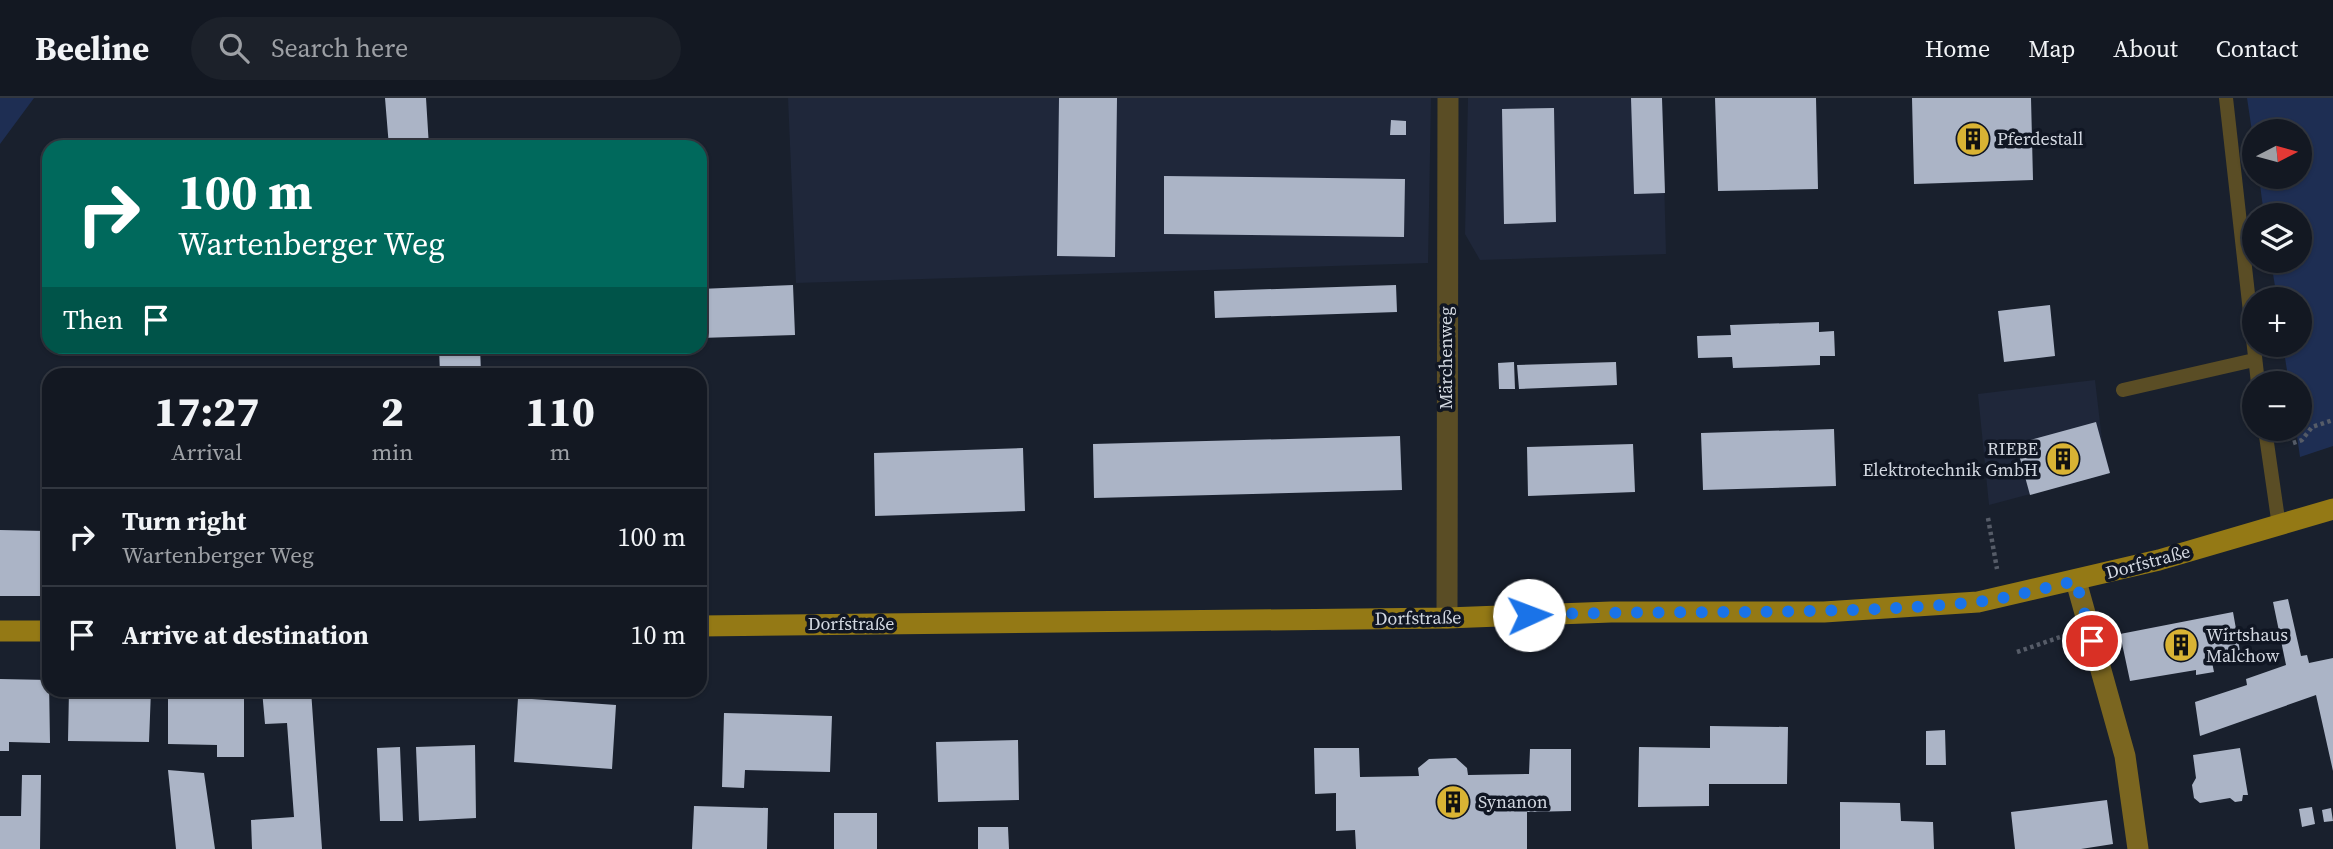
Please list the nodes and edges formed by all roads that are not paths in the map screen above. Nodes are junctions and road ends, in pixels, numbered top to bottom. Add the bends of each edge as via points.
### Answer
1 (1448, 98) edge
2 (2226, 98) edge
3 (2254, 360) junction
4 (2256, 371) edge
5 (2123, 390) dead end
6 (2267, 441) edge
7 (2333, 509) edge
8 (2279, 526) junction
9 (2076, 581) junction
10 (1447, 618) junction
11 (707, 625) edge
12 (0, 631) edge
13 (42, 631) edge
14 (2137, 849) edge

1 - 10 street, Märchenweg
2 - 3 lane
3 - 4 lane
3 - 5 lane
6 - 8 lane
7 - 8 main road, Dorfstraße
8 - 9 main road, Dorfstraße
9 - 10 main road, Dorfstraße via 1978,602 1824,612
9 - 14 main road via 2125,756
10 - 11 main road, Dorfstraße
12 - 13 main road

